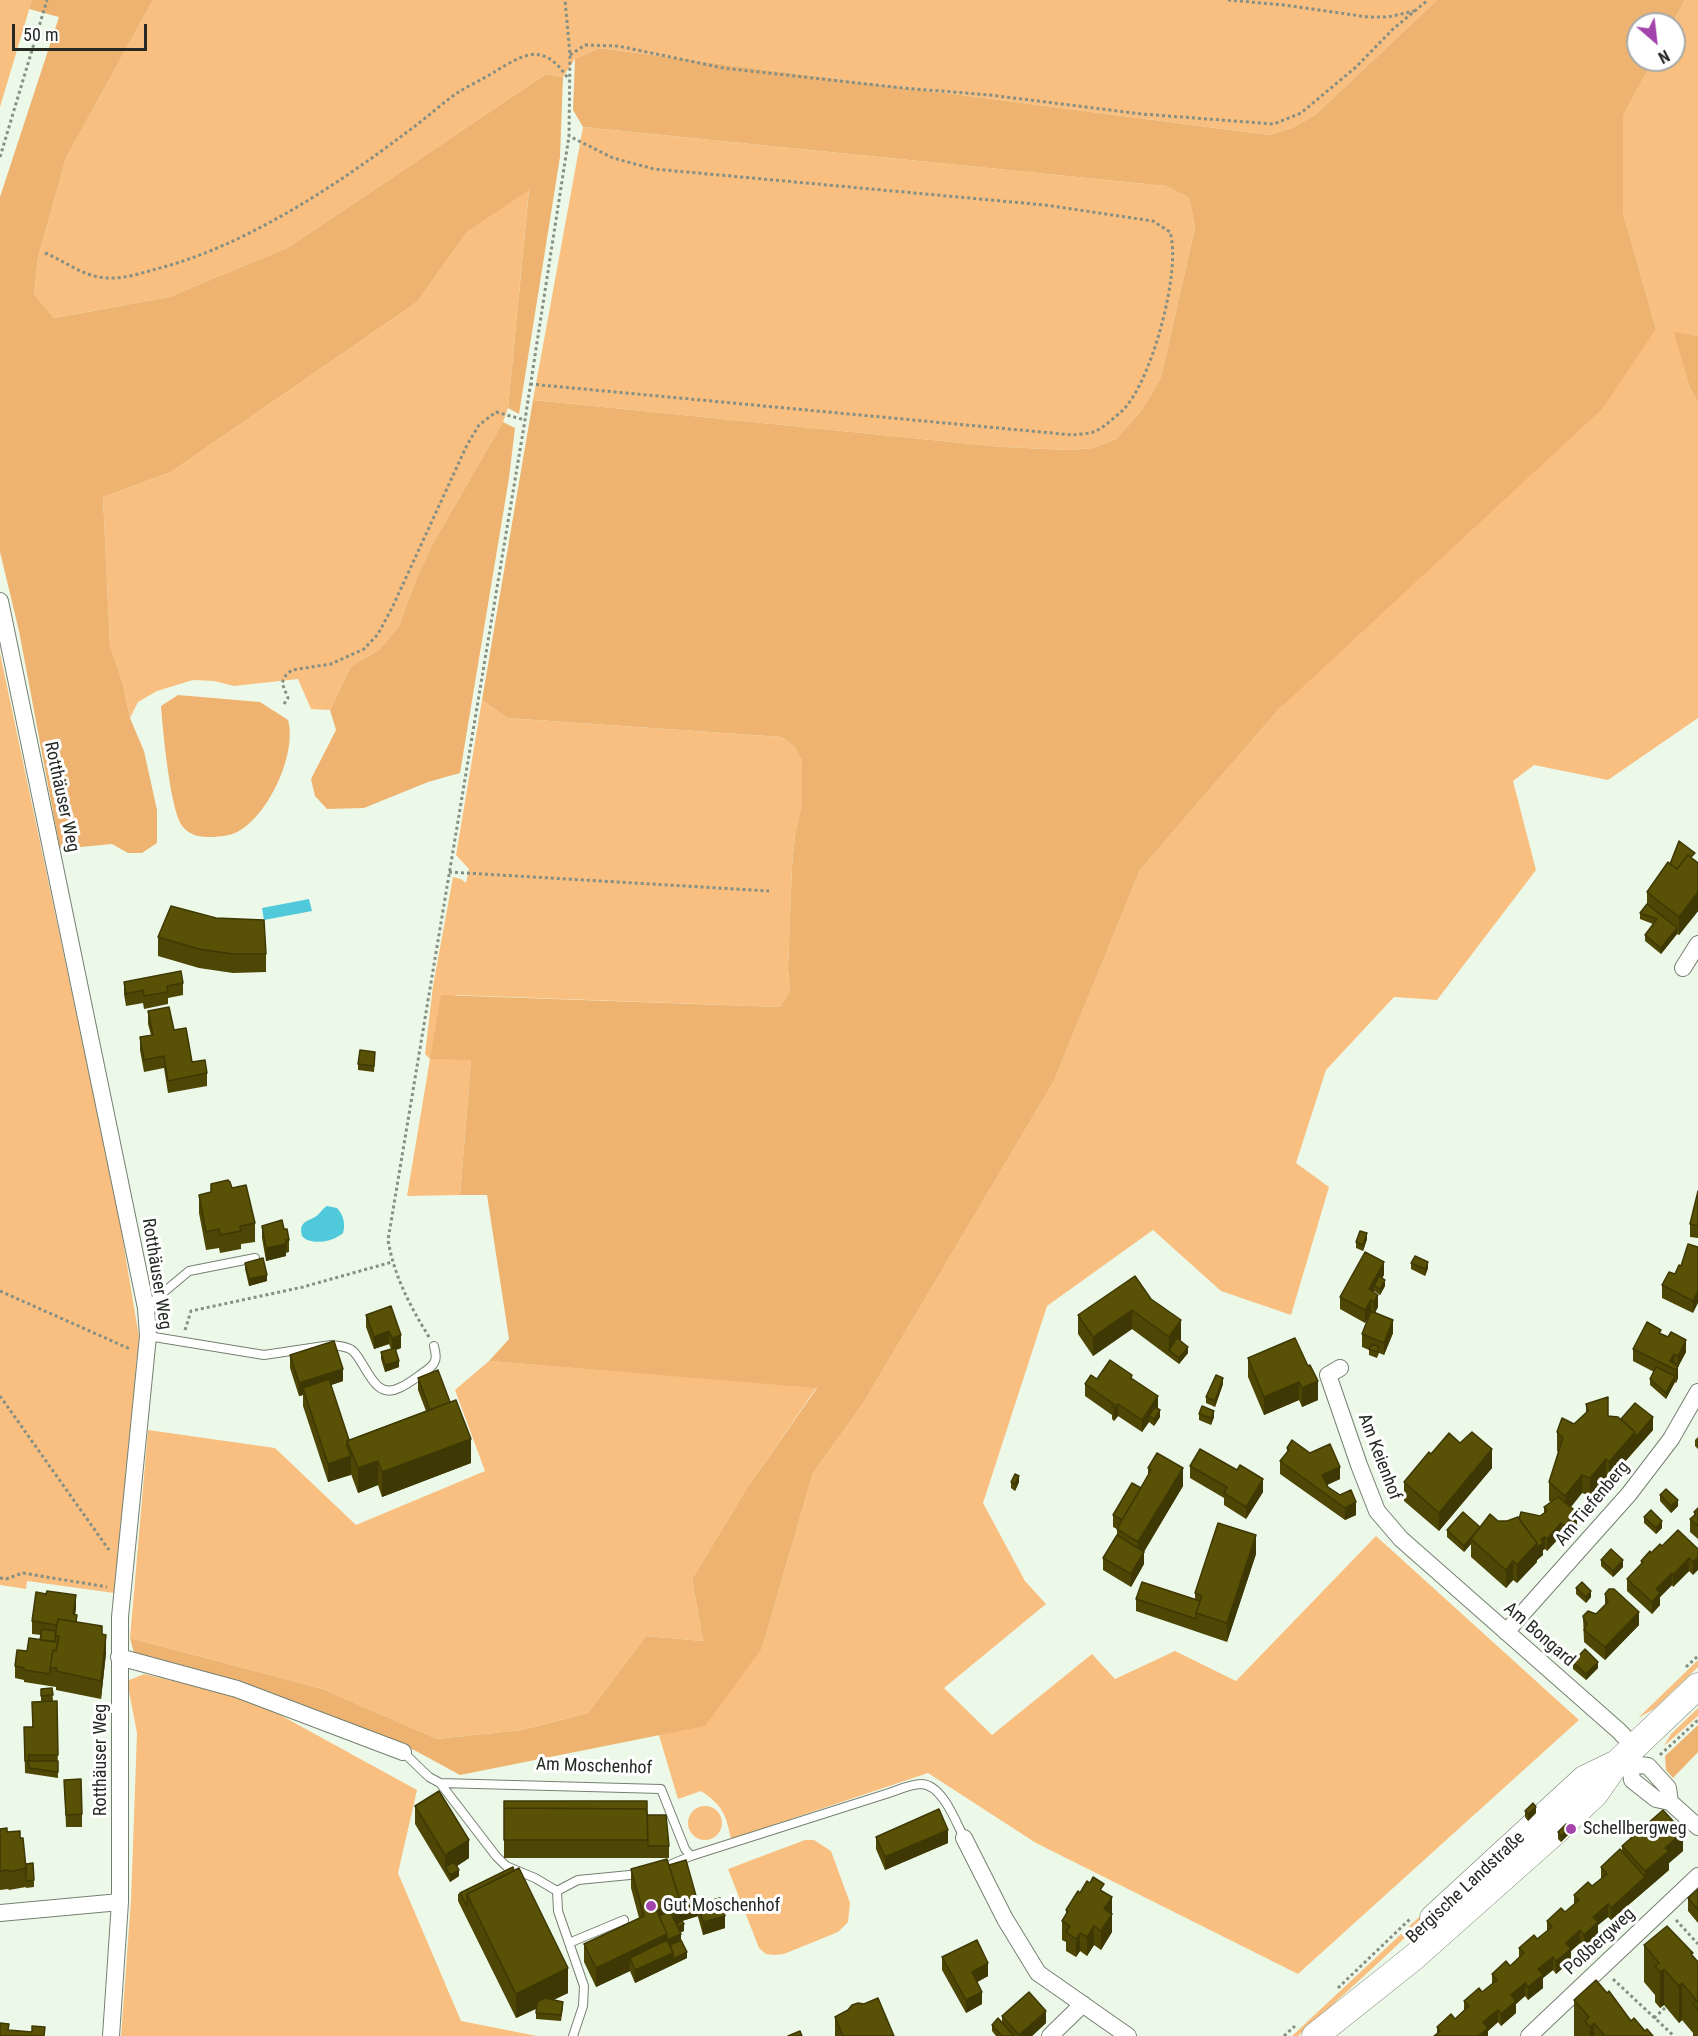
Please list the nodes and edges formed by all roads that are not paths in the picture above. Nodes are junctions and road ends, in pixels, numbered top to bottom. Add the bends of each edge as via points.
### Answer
1 (0, 601) edge
2 (1698, 944) edge
3 (1683, 968) dead end
4 (255, 1258) edge
5 (146, 1308) junction
6 (148, 1336) junction
7 (434, 1346) road end
8 (1340, 1368) dead end
9 (1698, 1392) edge
10 (1417, 1553) joint
11 (1506, 1632) junction
12 (119, 1657) junction
13 (1698, 1686) edge
14 (403, 1752) joint
15 (1626, 1758) junction
16 (440, 1783) junction
17 (1698, 1827) edge
18 (964, 1838) joint
19 (691, 1857) junction
20 (659, 1869) edge
21 (649, 1874) edge
22 (1698, 1876) edge
23 (557, 1891) junction
24 (120, 1902) junction
25 (0, 1913) edge
26 (624, 1920) dead end
27 (569, 1943) junction
28 (1083, 2004) junction
29 (1321, 2031) edge
30 (111, 2036) edge
31 (573, 2036) edge
32 (1050, 2036) edge
33 (1128, 2036) edge
34 (1529, 2036) edge

1 - 5 street, Rotthäuser Weg
2 - 3 street
4 - 5 lane via 189,1271
5 - 6 street, Rotthäuser Weg
6 - 7 lane via 264,1355 341,1346 352,1350 371,1379 385,1390 398,1390 434,1365
6 - 12 street, Rotthäuser Weg
8 - 10 street, Am Keienhof via 1329,1375 1377,1511
9 - 11 street, Am Tiefenberg via 1671,1439 1629,1494
10 - 11 street, Am Bongard
11 - 15 street, Am Bongard via 1619,1731
12 - 14 street via 237,1689
12 - 24 street, Rotthäuser Weg
13 - 15 main road, Bergische Landstraße
14 - 16 lane
15 - 17 street via 1632,1780 1656,1799 1670,1802
15 - 29 main road, Bergische Landstraße via 1546,1841 1413,1958
16 - 19 lane, Am Moschenhof via 661,1789
16 - 23 lane via 496,1856 507,1866
18 - 19 lane via 939,1794 922,1784
18 - 28 street via 1038,1973
19 - 20 lane
21 - 23 lane via 578,1880
22 - 34 street, Poßbergweg
23 - 27 lane via 558,1911
24 - 25 street
24 - 30 street, Rotthäuser Weg
26 - 27 lane
27 - 31 lane via 584,1986 583,2006
28 - 32 street
28 - 33 street

